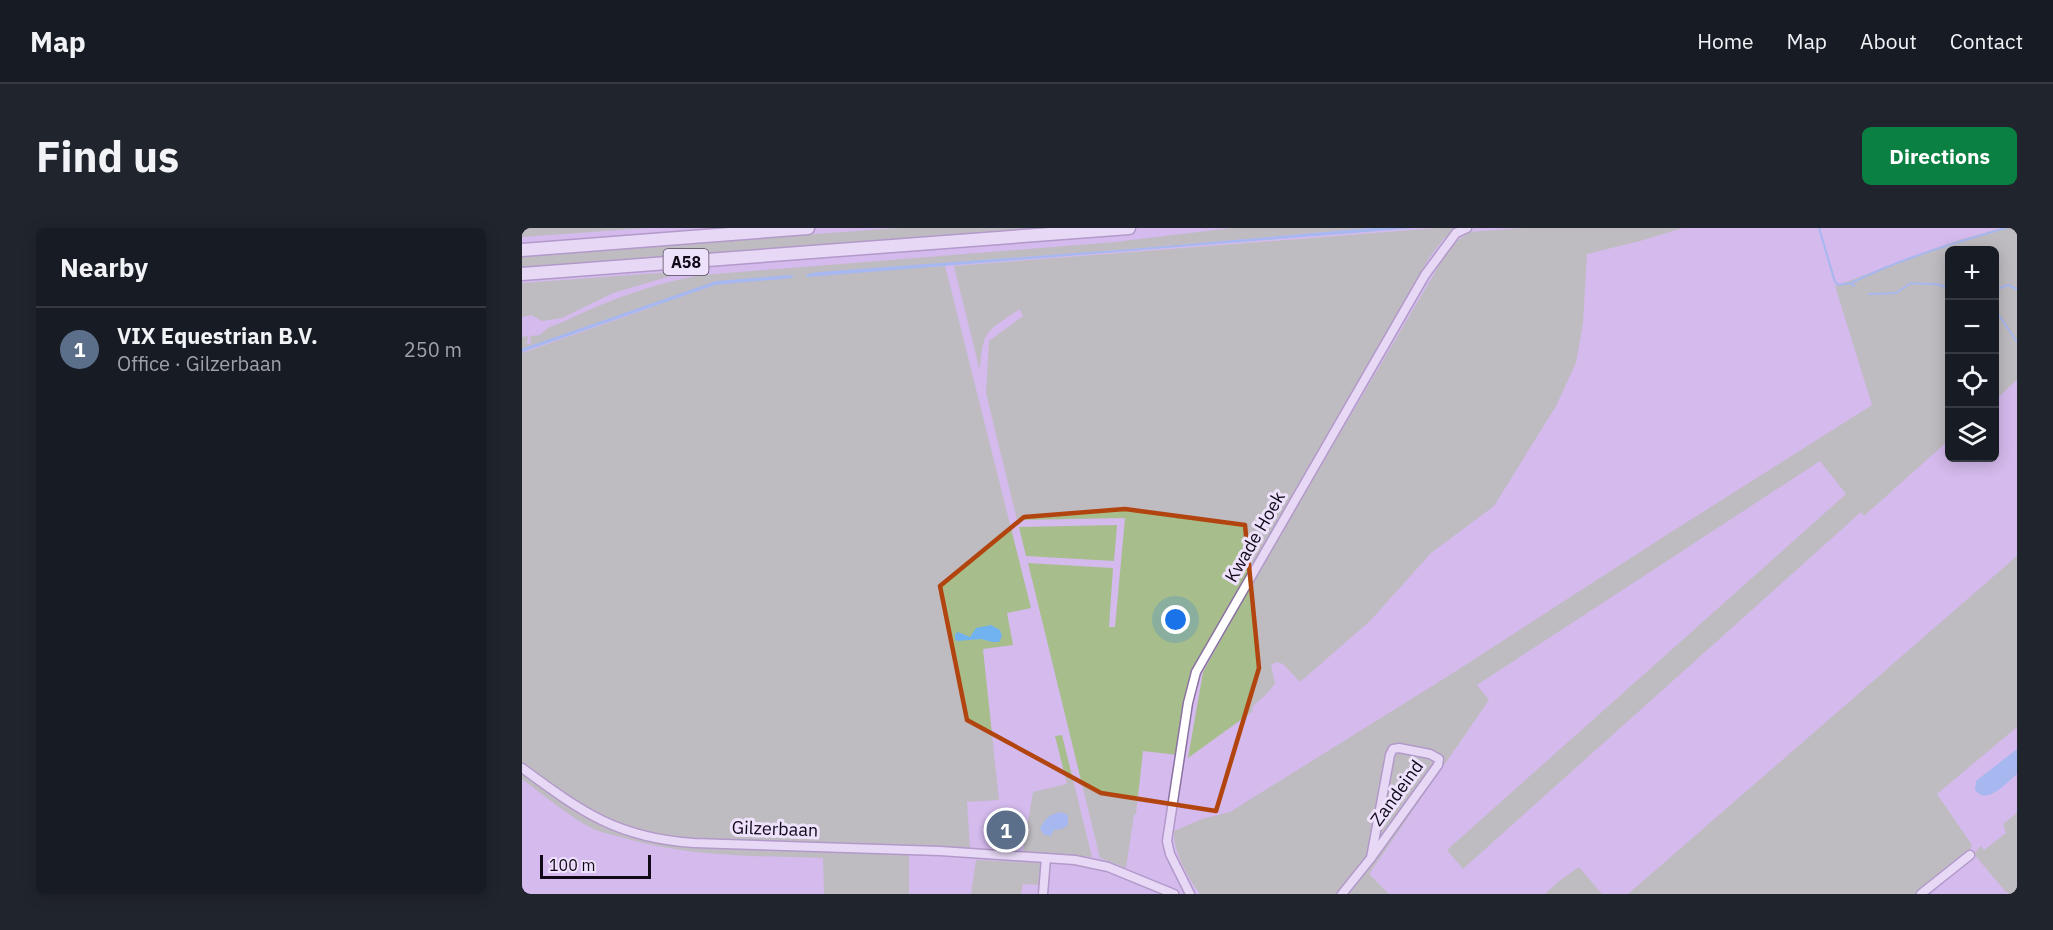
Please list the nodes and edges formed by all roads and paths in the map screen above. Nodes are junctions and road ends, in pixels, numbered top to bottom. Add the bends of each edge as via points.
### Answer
1 (808, 228) edge
2 (1129, 228) edge
3 (1467, 228) edge
4 (522, 250) edge
5 (522, 274) edge
6 (522, 768) edge
7 (1970, 855) dead end
8 (1046, 858) junction
9 (1371, 858) junction
10 (1043, 894) edge
11 (1174, 894) edge
12 (1190, 894) edge
13 (1342, 894) edge
14 (1921, 894) edge

1 - 4 highway, A58
2 - 5 highway, A58
3 - 12 street, Kwade Hoek via 1456,233 1425,275 1194,678 1167,841
6 - 8 street, Gilzerbaan via 595,818 659,840
7 - 14 street
8 - 10 street
8 - 11 street via 1108,867
9 - 9 street, Zandeind via 1438,765 1439,759 1393,749
9 - 13 street, Zandeind

